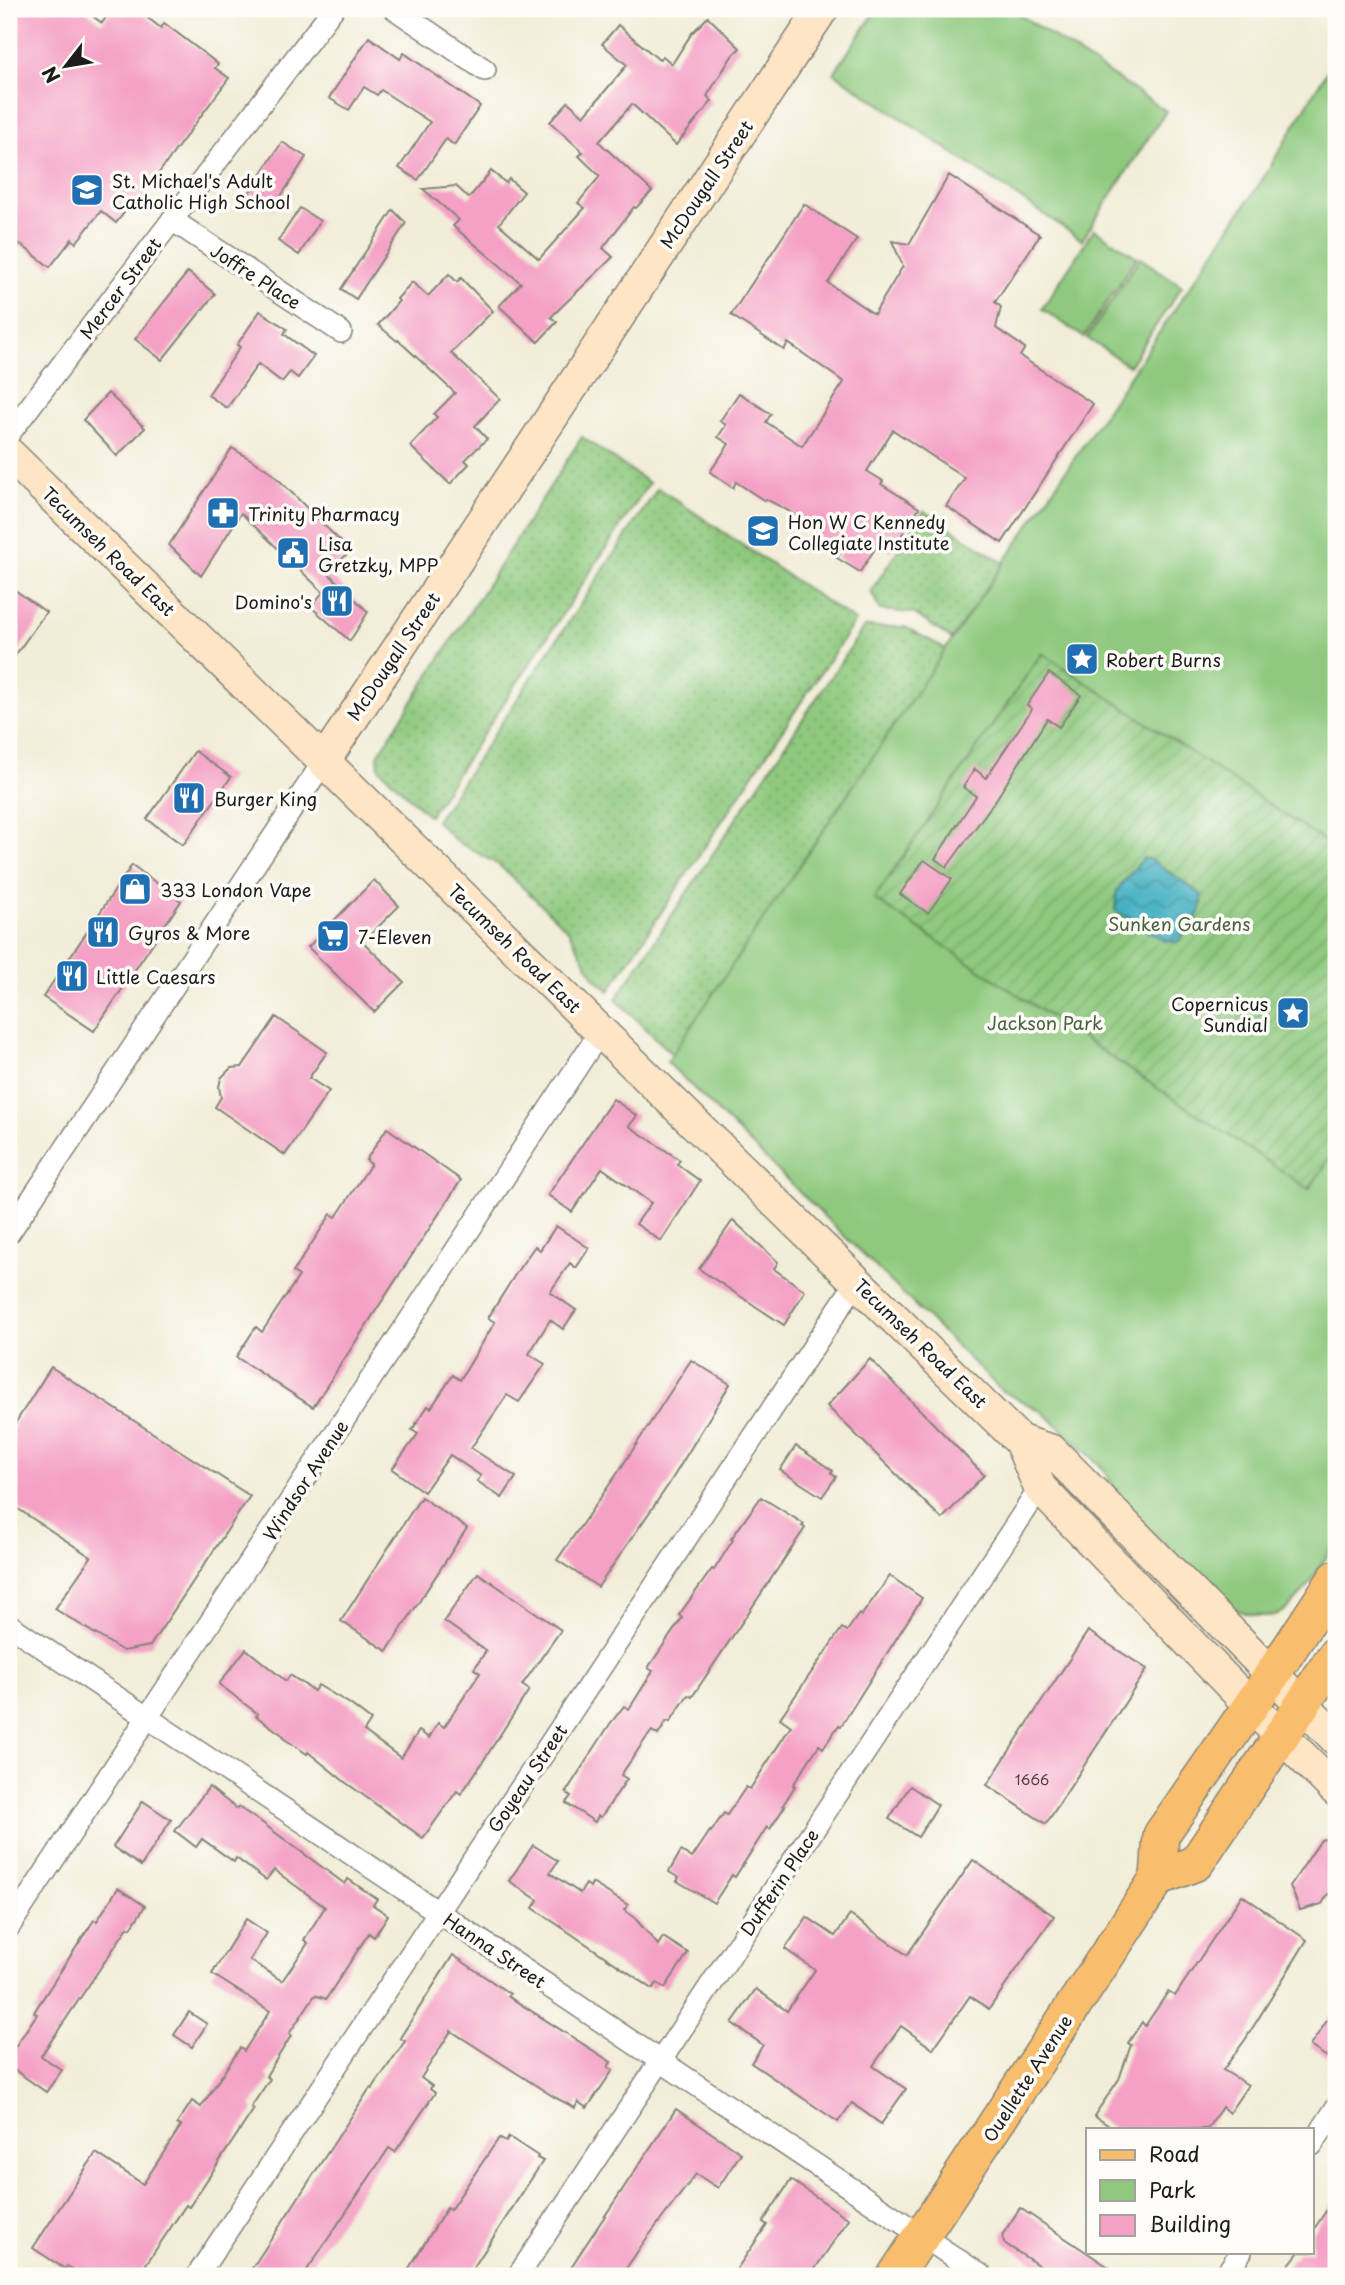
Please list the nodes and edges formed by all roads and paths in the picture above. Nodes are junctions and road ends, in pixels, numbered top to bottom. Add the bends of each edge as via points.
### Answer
1 (333, 9) edge
2 (395, 9) edge
3 (822, 9) edge
4 (485, 70) dead end
5 (172, 220) junction
6 (341, 332) dead end
7 (9, 434) edge
8 (9, 454) edge
9 (324, 761) junction
10 (600, 1031) junction
11 (9, 1233) edge
12 (857, 1281) junction
13 (1020, 1441) junction
14 (1041, 1488) junction
15 (1336, 1578) edge
16 (9, 1625) edge
17 (1336, 1654) edge
18 (1272, 1675) junction
19 (1251, 1706) junction
20 (1303, 1706) junction
21 (148, 1718) junction
22 (1282, 1737) junction
23 (1336, 1739) edge
24 (1336, 1790) edge
25 (1158, 1878) junction
26 (438, 1912) junction
27 (9, 1927) edge
28 (660, 2061) junction
29 (1336, 2108) edge
30 (1314, 2142) edge
31 (922, 2236) junction
32 (1240, 2254) edge
33 (197, 2276) edge
34 (518, 2276) edge
35 (895, 2276) edge
36 (982, 2276) edge
37 (1225, 2276) edge

1 - 5 street, Mercer Street
2 - 4 street
3 - 9 main road, McDougall Street
5 - 6 street, Joffre Place
5 - 7 street, Mercer Street
8 - 9 main road, Tecumseh Road East
9 - 10 main road, Tecumseh Road East
9 - 11 street, McDougall Street
10 - 12 main road, Tecumseh Road East
10 - 21 street, Windsor Avenue
12 - 13 main road, Tecumseh Road East
12 - 26 street, Goyeau Street
13 - 14 main road, Tecumseh Road East
13 - 18 main road, Tecumseh Road East via 1052,1451
14 - 19 main road, Tecumseh Road East
14 - 28 street, Dufferin Place
15 - 18 main road, Ouellette Avenue
16 - 21 street, Hanna Street
17 - 20 main road
18 - 19 main road, Ouellette Avenue
18 - 20 main road, Tecumseh Road East
19 - 22 main road, Tecumseh Road East
19 - 25 main road, Ouellette Avenue via 1161,1835
20 - 22 main road
20 - 23 main road, Tecumseh Road East
21 - 26 street, Hanna Street
21 - 27 street, Windsor Avenue
22 - 24 main road, Tecumseh Road East
22 - 25 main road via 1196,1863
25 - 31 main road, Ouellette Avenue
26 - 28 street, Hanna Street
26 - 33 street, Goyeau Street
28 - 31 street, Hanna Street
28 - 34 street, Dufferin Place
29 - 30 street
31 - 35 main road, Ouellette Avenue
31 - 36 street, Hanna Street
32 - 37 street

